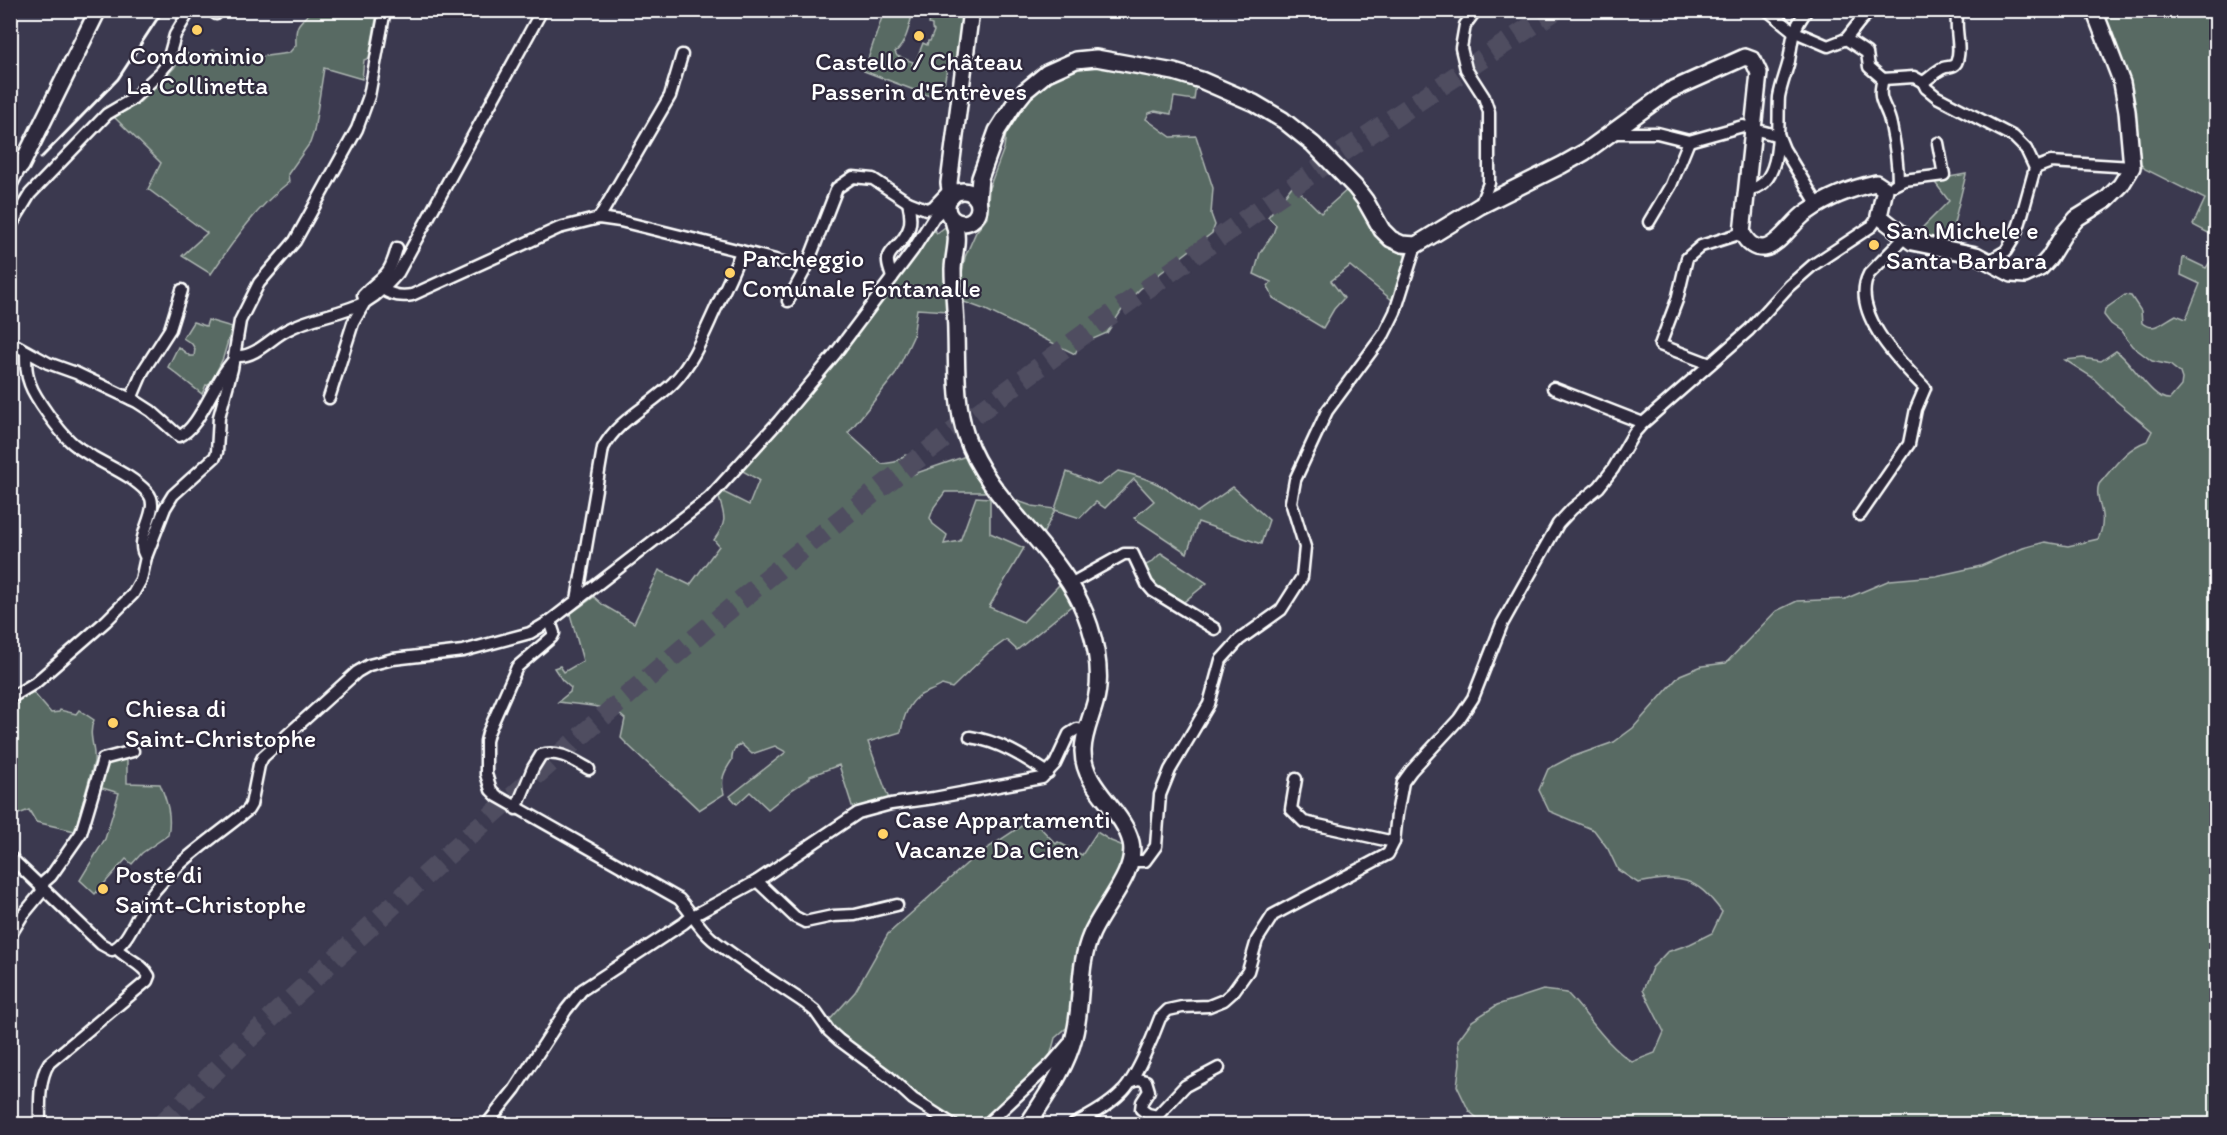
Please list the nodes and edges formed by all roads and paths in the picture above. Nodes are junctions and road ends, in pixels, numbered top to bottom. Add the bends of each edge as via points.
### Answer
1 (98, 10) edge
2 (190, 10) edge
3 (385, 10) edge
4 (542, 10) edge
5 (971, 10) edge
6 (1476, 10) edge
7 (1767, 10) edge
8 (1807, 10) edge
9 (1872, 10) edge
10 (1958, 10) edge
11 (2032, 10) edge
12 (2041, 10) edge
13 (2094, 10) edge
14 (1793, 31) junction
15 (1846, 39) junction
16 (682, 55) dead end
17 (1883, 79) junction
18 (1923, 82) junction
19 (1754, 129) junction
20 (1612, 134) junction
21 (1779, 136) junction
22 (1689, 141) junction
23 (1938, 143) dead end
24 (21, 166) joint
25 (2132, 167) junction
26 (2035, 168) junction
27 (1891, 186) junction
28 (10, 188) edge
29 (1748, 189) junction
30 (957, 201) junction
31 (908, 202) junction
32 (1818, 205) junction
33 (1480, 206) junction
34 (1879, 216) junction
35 (599, 218) junction
36 (972, 221) junction
37 (1649, 222) dead end
38 (10, 226) edge
39 (1742, 233) junction
40 (1904, 237) junction
41 (1416, 245) junction
42 (397, 248) dead end
43 (957, 249) junction
44 (741, 251) junction
45 (1989, 261) junction
46 (806, 268) junction
47 (892, 278) junction
48 (383, 289) junction
49 (182, 290) dead end
50 (788, 301) dead end
51 (364, 302) junction
52 (10, 342) edge
53 (26, 352) junction
54 (232, 361) junction
55 (1710, 364) junction
56 (1553, 388) dead end
57 (329, 398) dead end
58 (131, 399) junction
59 (1643, 423) junction
60 (1860, 515) dead end
61 (147, 556) junction
62 (1070, 584) junction
63 (577, 600) junction
64 (550, 621) junction
65 (1215, 630) dead end
66 (10, 698) edge
67 (1088, 731) junction
68 (970, 737) dead end
69 (133, 751) dead end
70 (589, 769) dead end
71 (1048, 773) junction
72 (1296, 779) dead end
73 (516, 809) junction
74 (1394, 842) junction
75 (10, 857) edge
76 (1131, 861) junction
77 (757, 881) junction
78 (42, 888) junction
79 (897, 905) dead end
80 (691, 917) junction
81 (10, 936) edge
82 (116, 948) junction
83 (1074, 1037) junction
84 (1219, 1068) dead end
85 (1130, 1082) junction
86 (40, 1125) edge
87 (487, 1125) edge
88 (952, 1125) edge
89 (987, 1125) edge
90 (1028, 1125) edge
91 (1074, 1125) edge

1 - 24 street
2 - 38 street via 175,34 167,64 160,74 131,100 107,114 30,195
3 - 54 street via 369,96 357,129 295,241 259,283 240,321
4 - 48 street via 398,273
5 - 30 street via 952,169
6 - 33 street via 1465,25 1461,48 1466,69 1489,112 1489,183
7 - 14 street
8 - 14 street
9 - 15 street
10 - 18 street via 1956,64
11 - 12 street
13 - 25 street via 2122,83
14 - 15 street via 1828,46
14 - 21 street via 1780,94
15 - 17 street via 1867,53 1869,67
16 - 35 street via 670,96
17 - 18 street via 1914,77
17 - 27 street via 1880,98 1891,122 1896,158
18 - 26 street via 1937,97 2014,138 2026,149
19 - 20 street via 1758,68 1754,60 1745,57 1669,91
19 - 21 street
19 - 22 street via 1734,127
19 - 29 street
20 - 22 street via 1657,134
20 - 33 street via 1562,165
21 - 29 street via 1768,175 1758,186
21 - 32 street
22 - 37 street via 1671,186
23 - 27 street via 1944,175
24 - 28 street
25 - 26 street via 2051,162
25 - 45 street via 2106,200 2077,218 2040,268 2025,275 2013,274
26 - 45 street via 2014,238 2006,250
27 - 32 street via 1868,185
27 - 34 street
29 - 39 street
30 - 31 street via 926,209
30 - 36 street via 962,224
30 - 36 street via 980,211
30 - 41 street via 980,178 997,131 1025,91 1047,72 1076,60 1096,58 1174,72 1254,103 1313,144 1355,187 1391,239
30 - 43 street
30 - 47 street via 938,212
31 - 46 street via 873,179 853,177 837,188
31 - 47 street via 910,229 889,256
32 - 39 street via 1769,246 1755,247
33 - 41 street
34 - 40 street
34 - 55 street via 1872,226 1789,286 1749,330
35 - 44 street
35 - 48 street via 559,228 411,295 401,296
36 - 43 street
39 - 55 street via 1701,246 1687,258 1660,345
40 - 45 street
40 - 60 street via 1869,273 1866,297 1876,331 1925,388 1909,444
41 - 76 street via 1384,334 1327,411 1294,480 1291,502 1305,547 1302,577 1281,610 1239,640 1221,660 1209,704 1160,795 1156,846 1145,861
42 - 51 street via 387,275 363,295
43 - 62 street via 953,267 957,383 966,438 1000,495
44 - 46 street
44 - 63 street via 691,361 671,385 614,431 603,448
46 - 50 street
47 - 63 street via 835,354 709,498
48 - 51 street
49 - 58 street via 170,329 143,371
51 - 54 street via 286,330 254,352
51 - 57 street via 353,323
52 - 53 street
53 - 58 street
53 - 61 street via 31,387 70,441 131,477 150,495 150,512 141,545
54 - 58 street via 183,435 175,434 151,411
54 - 61 street via 219,417 217,452 208,465 173,495
55 - 59 street
56 - 59 street
59 - 74 street via 1599,487 1558,524 1502,624 1473,698 1403,782
61 - 66 street via 141,580 106,621 35,683
62 - 65 street via 1124,554 1133,554 1153,591
62 - 67 street via 1084,611 1095,652 1098,688
63 - 64 street
64 - 73 street via 552,637 517,667 486,741 488,783 497,796
64 - 82 street via 530,633 464,651 386,660 357,672 263,757 248,810 160,884 125,942
67 - 71 street via 1077,729 1069,734
67 - 76 street via 1083,751 1085,763 1090,778 1131,841
68 - 71 street via 998,744
69 - 78 street via 103,759 81,833
70 - 73 street via 552,752 541,755
71 - 77 street via 1034,781 858,813
72 - 74 street via 1291,809 1304,822
73 - 80 street via 678,899
74 - 85 street via 1384,857 1273,915 1257,940 1248,972 1224,1000 1209,1006 1168,1010 1160,1018
75 - 78 street
76 - 83 street via 1091,935
77 - 79 street via 804,921
77 - 80 street
78 - 81 street
78 - 82 street via 101,944
80 - 87 street via 582,990
80 - 88 street via 712,939 805,1003 829,1031 913,1099
82 - 86 street via 145,970 147,981 49,1064 42,1079
83 - 89 street
83 - 90 street via 1059,1074
84 - 85 street via 1185,1086 1157,1116 1141,1109 1149,1091 1146,1081
85 - 91 street via 1114,1099

